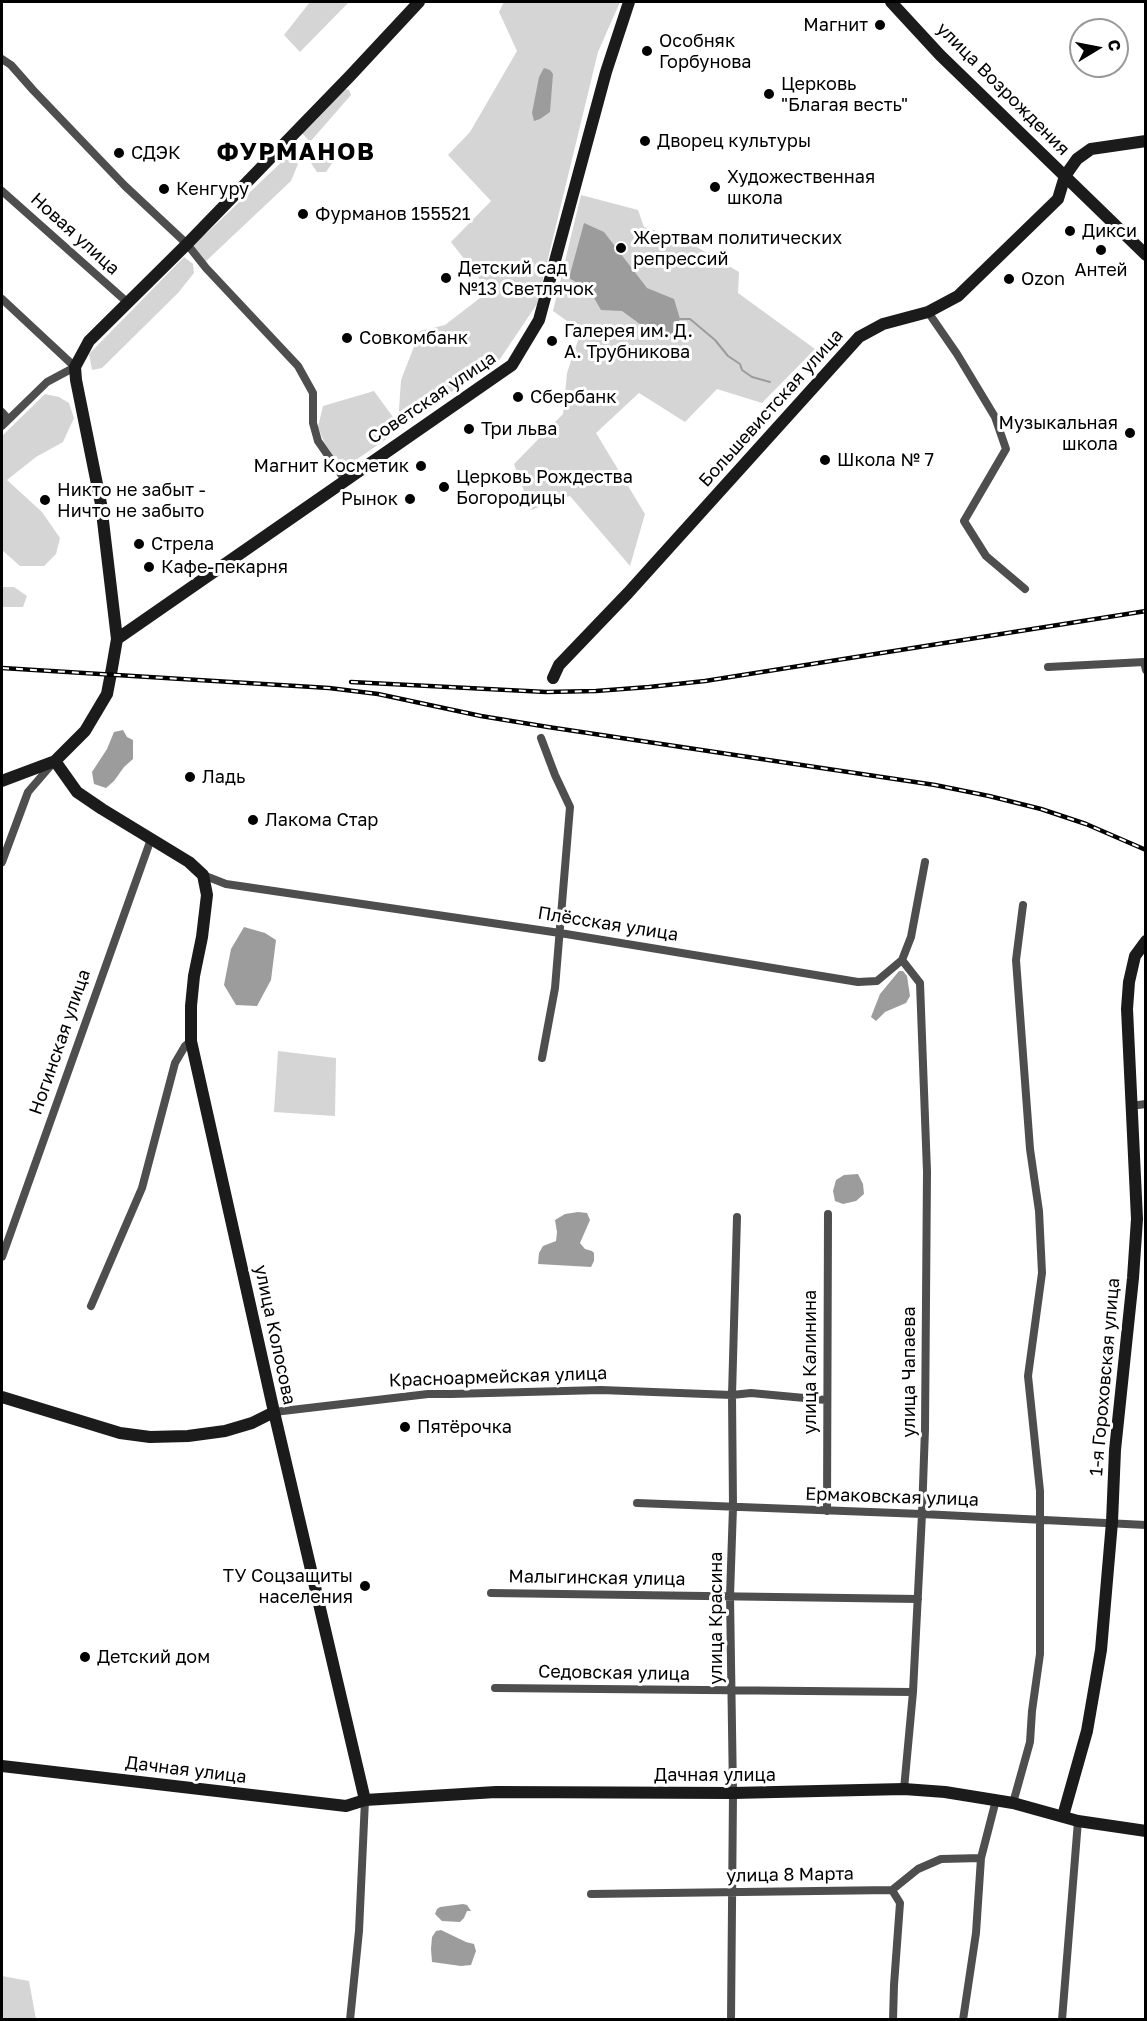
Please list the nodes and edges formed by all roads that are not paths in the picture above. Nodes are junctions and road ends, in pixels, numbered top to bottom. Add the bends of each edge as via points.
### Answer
1 (419, 2) edge
2 (629, 2) edge
3 (891, 2) edge
4 (2, 59) edge
5 (1146, 141) edge
6 (1065, 176) junction
7 (2, 191) edge
8 (187, 244) junction
9 (1146, 255) edge
10 (2, 299) edge
11 (127, 302) junction
12 (928, 312) junction
13 (75, 367) junction
14 (4, 419) edge
15 (345, 480) junction
16 (1025, 589) dead end
17 (117, 639) junction
18 (1048, 667) dead end
19 (1146, 670) edge
20 (553, 678) dead end
21 (542, 738) dead end
22 (55, 761) junction
23 (2, 782) edge
24 (151, 839) junction
25 (2, 862) edge
26 (925, 862) dead end
27 (203, 875) junction
28 (1023, 904) dead end
29 (561, 933) junction
30 (1146, 941) edge
31 (902, 960) junction
32 (191, 1041) junction
33 (542, 1058) dead end
34 (1146, 1104) edge
35 (1130, 1106) junction
36 (828, 1214) dead end
37 (736, 1217) dead end
38 (2, 1257) edge
39 (92, 1306) dead end
40 (732, 1395) junction
41 (2, 1397) edge
42 (826, 1400) junction
43 (274, 1412) junction
44 (637, 1503) dead end
45 (733, 1507) junction
46 (827, 1512) junction
47 (922, 1514) junction
48 (1040, 1519) junction
49 (1112, 1522) junction
50 (1146, 1525) edge
51 (491, 1593) dead end
52 (730, 1596) junction
53 (918, 1599) junction
54 (495, 1689) dead end
55 (732, 1691) junction
56 (913, 1692) junction
57 (2, 1766) edge
58 (904, 1789) junction
59 (733, 1793) junction
60 (365, 1800) junction
61 (996, 1800) junction
62 (1013, 1803) junction
63 (1063, 1816) junction
64 (1078, 1821) junction
65 (1146, 1831) edge
66 (981, 1858) junction
67 (892, 1890) junction
68 (731, 1892) junction
69 (591, 1894) dead end
70 (350, 2019) edge
71 (731, 2019) edge
72 (893, 2019) edge
73 (963, 2019) edge
74 (1062, 2019) edge

1 - 8 main road
2 - 15 main road, Советская улица via 606,72 539,320 512,365
3 - 6 main road, улица Возрождения
4 - 8 street
5 - 6 main road, улица Возрождения via 1091,149 1077,159
6 - 9 main road, улица Возрождения
6 - 12 main road, Большевистская улица via 1058,199 958,296
7 - 11 street, Новая улица
8 - 11 main road
8 - 15 street via 298,366 313,393 313,423 318,441
10 - 13 street
11 - 13 main road via 89,341
12 - 16 street via 995,417 1006,449 964,521 986,556
12 - 20 main road, Большевистская улица via 884,324 859,337
13 - 14 street via 47,382
13 - 17 main road via 101,504
15 - 17 main road, Советская улица
17 - 22 main road via 107,694 85,731
18 - 19 street via 1144,662
21 - 29 street via 570,807
22 - 23 main road
22 - 24 main road via 77,792
22 - 25 street via 28,792
24 - 27 main road
24 - 38 street, Ногинская улица
26 - 31 street via 911,937
27 - 29 street, Плёсская улица via 226,884
27 - 32 main road, улица Колосова via 207,895 194,976
28 - 48 street via 1016,960 1042,1273 1029,1377
29 - 31 street, Плёсская улица via 858,982 877,981
29 - 33 street
30 - 35 main road, 1-я Гороховская улица via 1135,956 1129,982
31 - 47 street, улица Чапаева via 920,983 925,1081
32 - 39 street via 175,1063 142,1188
32 - 43 main road, улица Колосова
34 - 35 street
35 - 49 main road, 1-я Гороховская улица via 1137,1219
36 - 42 street, улица Калинина
37 - 40 street, улица Красина
40 - 42 street, Красноармейская улица via 751,1393
40 - 43 street, Красноармейская улица via 601,1390 428,1394
40 - 45 street, улица Красина
41 - 43 main road, Красноармейская улица via 120,1433 150,1437 225,1431
42 - 46 street, улица Калинина
43 - 60 main road, улица Колосова
44 - 45 street, Ермаковская улица
45 - 46 street, Ермаковская улица
45 - 52 street, улица Красина
46 - 47 street, Ермаковская улица
47 - 48 street, Ермаковская улица
47 - 53 street, улица Чапаева
48 - 49 street, Ермаковская улица
48 - 62 street via 1040,1654 1030,1742
49 - 50 street, Ермаковская улица
49 - 63 main road, 1-я Гороховская улица via 1101,1650 1087,1731
51 - 52 street, Малыгинская улица
52 - 53 street, Малыгинская улица
52 - 55 street, улица Красина
53 - 56 street, улица Чапаева
54 - 55 street, Седовская улица
55 - 56 street, Седовская улица
55 - 59 street, улица Красина
56 - 58 street, улица Чапаева
57 - 60 main road, Дачная улица via 346,1806
58 - 59 main road, Дачная улица
58 - 61 main road, Дачная улица
59 - 60 main road, Дачная улица via 495,1792
59 - 68 street, улица Красина
60 - 70 street
61 - 62 main road, Дачная улица
61 - 66 street
62 - 63 main road, Дачная улица
63 - 64 main road, Дачная улица
64 - 65 main road, Дачная улица
64 - 74 street
66 - 67 street via 941,1859 918,1869
66 - 73 street via 976,1933
67 - 68 street, улица 8 Марта
67 - 72 street via 900,1903
68 - 69 street, улица 8 Марта
68 - 71 street, улица Красина

